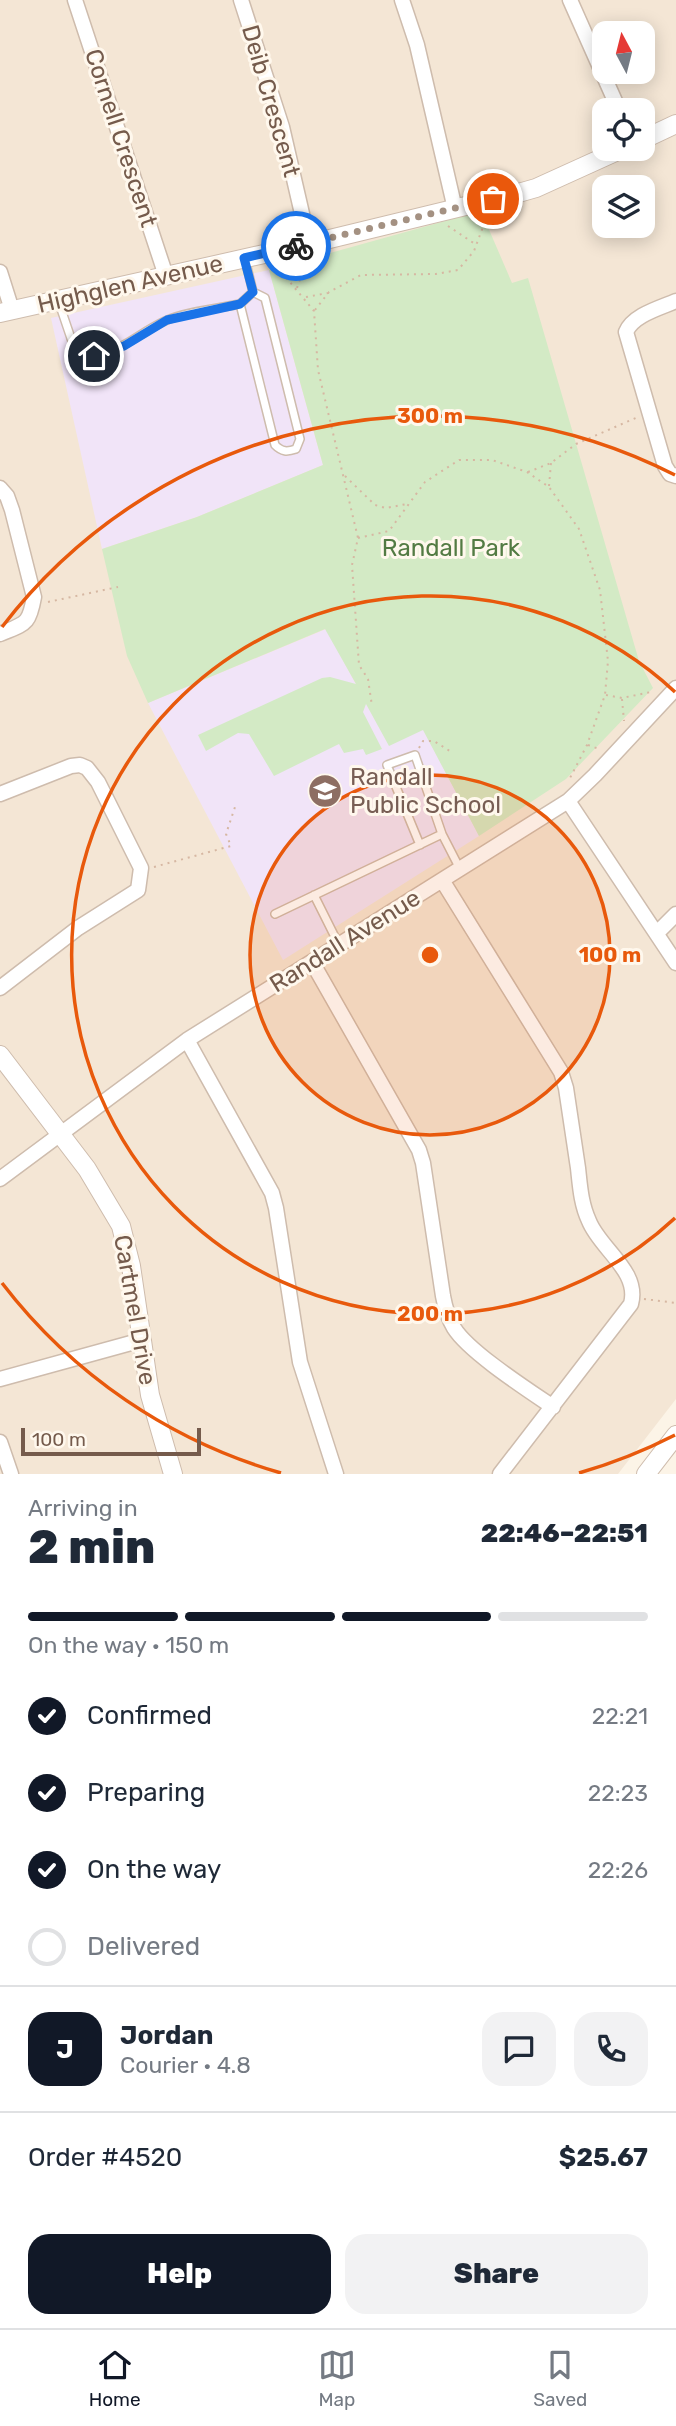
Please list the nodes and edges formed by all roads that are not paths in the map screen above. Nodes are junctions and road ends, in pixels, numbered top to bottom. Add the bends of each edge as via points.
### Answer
1 (75, 0) edge
2 (241, 0) edge
3 (402, 0) edge
4 (570, 0) edge
5 (614, 98) edge
6 (676, 124) edge
7 (655, 134) edge
8 (596, 161) edge
9 (455, 209) junction
10 (309, 244) junction
11 (244, 258) junction
12 (0, 272) edge
13 (166, 276) junction
14 (253, 292) junction
15 (57, 300) junction
16 (676, 301) edge
17 (240, 304) junction
18 (6, 311) edge
19 (676, 476) edge
20 (0, 488) edge
21 (0, 634) edge
22 (676, 688) edge
23 (0, 794) edge
24 (568, 801) junction
25 (442, 834) junction
26 (420, 845) junction
27 (460, 869) junction
28 (442, 880) junction
29 (314, 895) junction
30 (275, 914) dead end
31 (676, 914) edge
32 (657, 933) junction
33 (339, 945) junction
34 (312, 962) junction
35 (676, 963) edge
36 (0, 988) edge
37 (187, 1040) junction
38 (0, 1055) edge
39 (61, 1135) junction
40 (0, 1180) edge
41 (142, 1340) junction
42 (0, 1379) edge
43 (553, 1408) junction
44 (676, 1434) edge
45 (0, 1442) edge
46 (10, 1474) edge
47 (173, 1474) edge
48 (336, 1474) edge
49 (500, 1474) edge
50 (646, 1474) edge

1 - 13 street, Cornell Crescent
2 - 10 street, Deib Crescent via 282,127
3 - 9 street
4 - 5 street
6 - 7 street
8 - 9 street, Highglen Avenue via 536,188
9 - 10 street, Highglen Avenue
10 - 11 street, Highglen Avenue
11 - 13 street, Highglen Avenue
11 - 14 lane
12 - 18 street
13 - 15 street, Highglen Avenue
14 - 17 lane
14 - 17 lane via 265,298 300,439 289,452 275,445
15 - 17 lane via 76,353 94,356 124,346 167,320
15 - 18 street, Highglen Avenue
16 - 19 street via 638,318 626,332 665,466
20 - 21 street via 12,510 34,597 29,619
22 - 24 street, Randall Avenue
23 - 36 street via 71,766 87,768 141,868 138,890 78,928
24 - 27 street, Randall Avenue
24 - 32 street
25 - 26 lane
25 - 26 lane via 415,755 387,765
25 - 27 lane
26 - 29 lane
27 - 28 street, Randall Avenue
28 - 33 street, Randall Avenue
28 - 43 street via 561,1072 586,1212 597,1237 633,1285 631,1304
29 - 30 lane
29 - 33 lane
31 - 32 street
32 - 35 street
33 - 34 street, Randall Avenue
34 - 37 street, Randall Avenue
34 - 43 street via 419,1150 443,1296 454,1329
37 - 39 street, Randall Avenue
37 - 48 street via 272,1193 300,1362
38 - 39 street, Cartmel Drive
39 - 40 street, Randall Avenue
39 - 41 street, Cartmel Drive via 121,1226
41 - 42 street
41 - 47 street, Cartmel Drive via 154,1413
43 - 49 street
44 - 50 street
45 - 46 street

